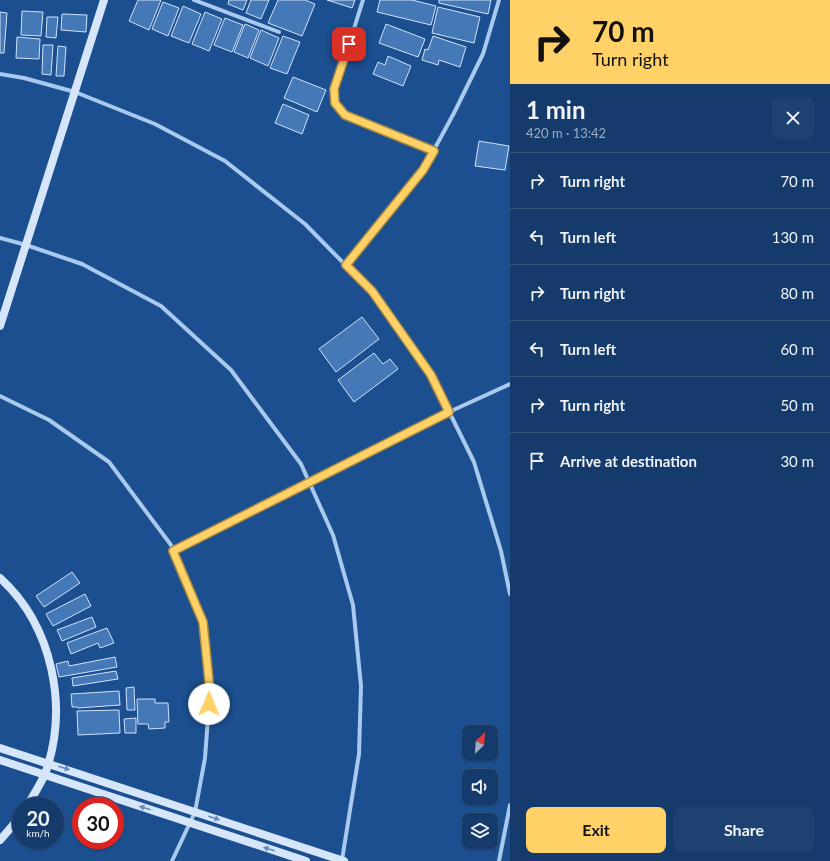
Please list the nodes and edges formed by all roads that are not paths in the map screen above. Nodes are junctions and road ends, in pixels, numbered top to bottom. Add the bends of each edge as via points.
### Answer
1 (104, 0) edge
2 (194, 0) edge
3 (363, 0) edge
4 (499, 0) edge
5 (278, 32) dead end
6 (0, 74) edge
7 (75, 92) junction
8 (434, 151) junction
9 (0, 238) edge
10 (26, 245) junction
11 (346, 265) junction
12 (0, 326) edge
13 (510, 384) edge
14 (0, 396) edge
15 (449, 412) junction
16 (309, 482) junction
17 (173, 551) junction
18 (508, 572) edge
19 (0, 578) edge
20 (510, 594) edge
21 (0, 748) edge
22 (0, 760) edge
23 (48, 763) junction
24 (44, 775) junction
25 (32, 797) edge
26 (510, 805) edge
27 (195, 812) junction
28 (190, 823) junction
29 (12, 826) edge
30 (0, 840) edge
31 (172, 861) edge
32 (306, 861) edge
33 (343, 861) edge
34 (499, 861) edge

1 - 7 main road
2 - 5 street
3 - 8 street via 334,89 335,103 345,115
4 - 8 street via 483,54
6 - 7 street
7 - 10 main road
7 - 11 street via 155,124 225,161 305,224
8 - 11 street via 423,170
9 - 10 street
10 - 12 main road
10 - 16 street via 82,264 161,306 230,370 301,464
11 - 15 street via 372,291 426,368
13 - 15 street
14 - 17 street via 49,420 109,462
15 - 16 street
15 - 18 street via 474,462
16 - 17 street
16 - 33 street via 333,535 353,605 361,686 359,754
17 - 27 street via 203,622 210,691 205,758
18 - 20 street
19 - 23 main road via 30,614 46,649 53,674 56,713
21 - 23 main road
22 - 24 main road
23 - 24 main road
23 -> 27 main road
24 - 25 main road
28 -> 24 main road
26 - 34 street
27 - 28 street
27 -> 33 main road
28 - 31 street
32 -> 28 main road
29 - 30 main road

